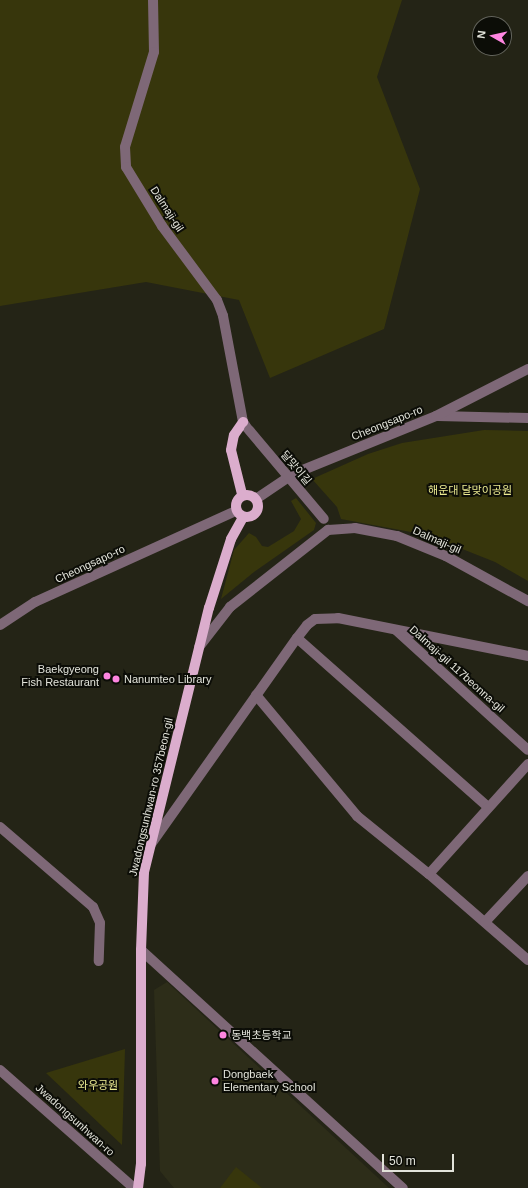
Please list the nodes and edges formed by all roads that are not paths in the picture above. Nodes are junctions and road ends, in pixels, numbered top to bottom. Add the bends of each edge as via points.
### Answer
1 (153, 0) edge
2 (528, 369) edge
3 (436, 416) junction
4 (528, 418) edge
5 (246, 426) junction
6 (242, 494) junction
7 (256, 499) junction
8 (240, 514) junction
9 (328, 530) junction
10 (528, 601) edge
11 (0, 625) edge
12 (396, 630) junction
13 (297, 638) junction
14 (199, 648) junction
15 (528, 656) edge
16 (256, 695) junction
17 (528, 750) edge
18 (528, 764) edge
19 (488, 807) junction
20 (0, 827) edge
21 (151, 844) junction
22 (429, 874) junction
23 (528, 876) edge
24 (485, 922) junction
25 (141, 950) junction
26 (528, 960) edge
27 (99, 961) dead end
28 (0, 1070) edge
29 (134, 1188) edge
30 (138, 1188) edge
31 (403, 1188) edge

1 - 5 street, Dalmaji-gil via 154,52 124,147 126,167 162,226 218,300
2 - 3 street, Cheongsapo-ro
3 - 4 street
3 - 7 street, Cheongsapo-ro via 293,474
5 - 6 main road via 234,435 231,450
5 - 9 street, 달맞이길, bridge via 324,519
6 - 7 main road
6 - 8 main road via 236,502
7 - 8 main road via 257,509 254,514
8 - 11 street, Cheongsapo-ro via 35,602
8 - 14 main road, Jwadongsunhwan-ro 357beon-gil
9 - 10 street, Dalmaji-gil via 355,528 397,536 446,556
9 - 14 street via 230,607
12 - 13 street, Dalmaji-gil 117beonna-gil via 328,618 315,619
12 - 15 street
12 - 17 street, Dalmaji-gil 117beonna-gil
13 - 16 street, Dalmaji-gil 117beonna-gil
13 - 19 street
14 - 21 main road, Jwadongsunhwan-ro 357beon-gil
16 - 21 street, Dalmaji-gil 117beonna-gil
16 - 22 street via 357,816
18 - 19 street
19 - 22 street
20 - 27 street via 93,907 100,923
21 - 25 main road, Jwadongsunhwan-ro 357beon-gil via 144,872
22 - 24 street
23 - 24 street
24 - 26 street
25 - 30 main road, Jwadongsunhwan-ro 357beon-gil via 141,1164
25 - 31 street
28 - 29 street, Jwadongsunhwan-ro

